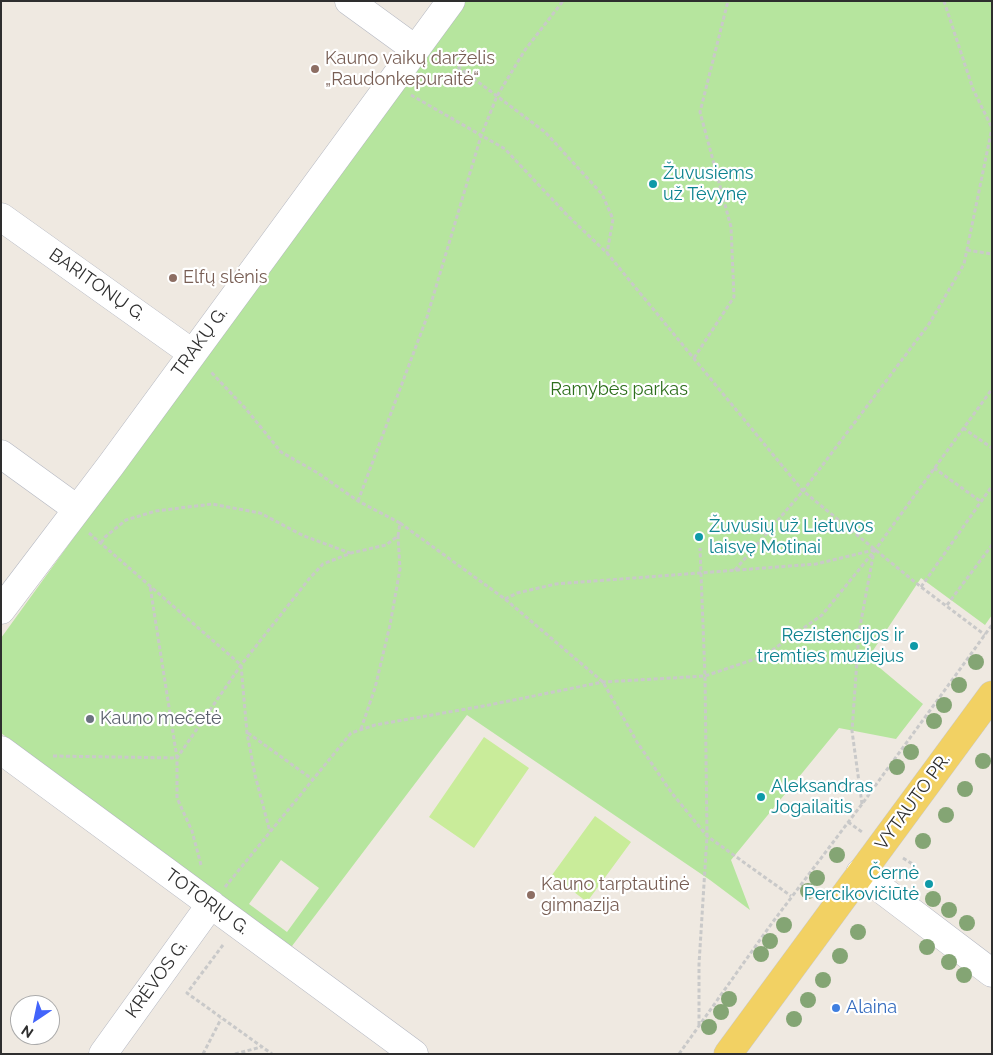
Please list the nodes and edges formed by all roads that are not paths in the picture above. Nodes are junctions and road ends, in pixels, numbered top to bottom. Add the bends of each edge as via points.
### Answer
1 (349, 1) edge
2 (451, 1) edge
3 (418, 44) junction
4 (1, 217) edge
5 (192, 353) junction
6 (1, 454) edge
7 (73, 514) junction
8 (1, 610) edge
9 (992, 695) edge
10 (1, 750) edge
11 (860, 874) junction
12 (211, 904) junction
13 (992, 973) edge
14 (103, 1054) edge
15 (414, 1054) edge
16 (728, 1054) edge

1 - 3 street
2 - 3 street, TRAKŲ G.
3 - 5 street, TRAKŲ G.
4 - 5 street, BARITONŲ G.
5 - 7 street, TRAKŲ G.
6 - 7 street
7 - 8 street, TRAKŲ G.
9 - 11 main road, VYTAUTO PR.
10 - 12 street, TOTORIŲ G.
11 - 13 street
11 - 16 main road, VYTAUTO PR.
12 - 14 street, KRĖVOS G.
12 - 15 street, TOTORIŲ G.

